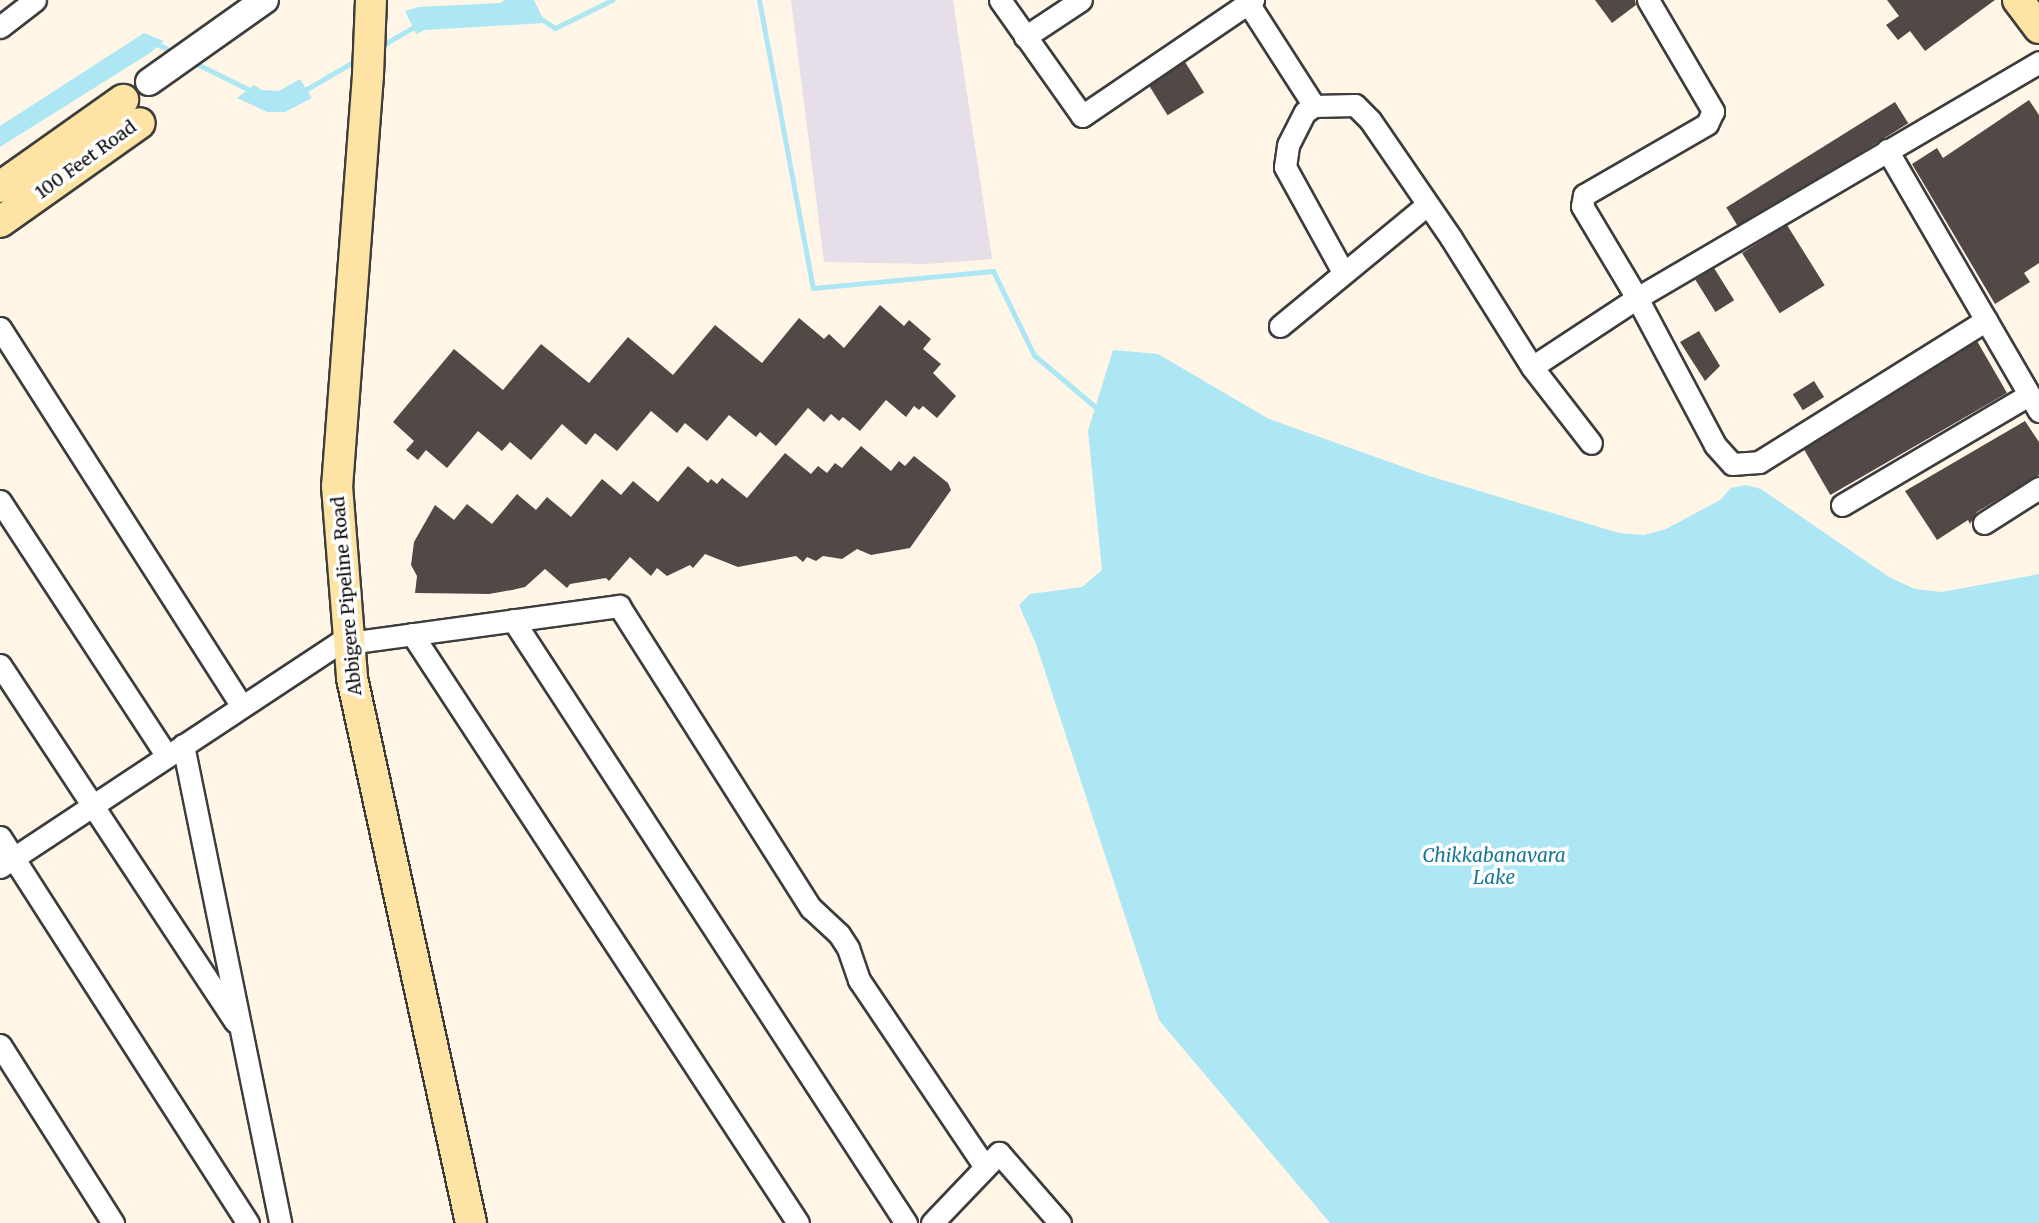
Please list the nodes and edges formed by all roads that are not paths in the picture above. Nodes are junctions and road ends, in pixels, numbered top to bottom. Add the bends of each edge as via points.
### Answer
1 (35, 0) edge
2 (265, 0) edge
3 (372, 0) edge
4 (1000, 0) edge
5 (1081, 0) edge
6 (1648, 0) edge
7 (2018, 0) edge
8 (1251, 2) edge
9 (0, 27) edge
10 (2039, 28) edge
11 (1025, 37) junction
12 (2039, 62) edge
13 (1314, 106) junction
14 (131, 112) junction
15 (1887, 150) junction
16 (0, 187) edge
17 (1427, 205) junction
18 (0, 222) edge
19 (1343, 272) junction
20 (1637, 298) junction
21 (1986, 320) junction
22 (1280, 326) dead end
23 (0, 328) edge
24 (1532, 367) junction
25 (2034, 403) edge
26 (1591, 443) dead end
27 (2039, 488) edge
28 (0, 501) edge
29 (1842, 505) dead end
30 (1984, 523) dead end
31 (513, 620) junction
32 (412, 634) junction
33 (349, 639) junction
34 (0, 665) edge
35 (240, 703) dead end
36 (175, 751) junction
37 (92, 806) junction
38 (0, 837) edge
39 (7, 862) edge
40 (242, 1031) junction
41 (0, 1045) edge
42 (985, 1167) junction
43 (937, 1221) edge
44 (113, 1223) edge
45 (247, 1223) edge
46 (280, 1223) edge
47 (471, 1223) edge
48 (798, 1223) edge
49 (906, 1223) edge
50 (1060, 1223) edge

1 - 9 street
2 - 14 street, 100 Feet Road via 149,82
3 - 33 main road, Abbigere Pipeline Road via 337,486
4 - 11 street
5 - 11 street
6 - 20 street via 1713,111 1707,124 1584,195 1581,206
7 - 10 main road
8 - 11 street via 1082,116
8 - 13 street
12 - 15 street
13 - 17 street via 1355,105
13 - 19 street via 1305,112 1288,145 1285,167
14 - 16 main road, 100 Feet Road
14 - 18 main road, 100 Feet Road
15 - 20 street
15 - 21 street
17 - 19 street
17 - 24 street
19 - 22 street
20 - 21 street via 1715,445 1732,464 1759,462
20 - 24 street
21 - 25 street
23 - 35 street
24 - 26 street
25 - 29 street
27 - 30 street
28 - 36 street
31 - 32 street
31 - 42 street via 619,606 811,908 844,941 859,981
31 - 49 street
32 - 33 street
32 - 48 street
33 - 36 street
33 - 47 main road, Abbigere Pipeline Road via 352,678
34 - 37 street
36 - 37 street
36 - 40 street
37 - 39 street
37 - 40 street
38 - 39 street
39 - 45 street
40 - 46 street
41 - 44 street
42 - 43 street
42 - 50 street via 999,1153

